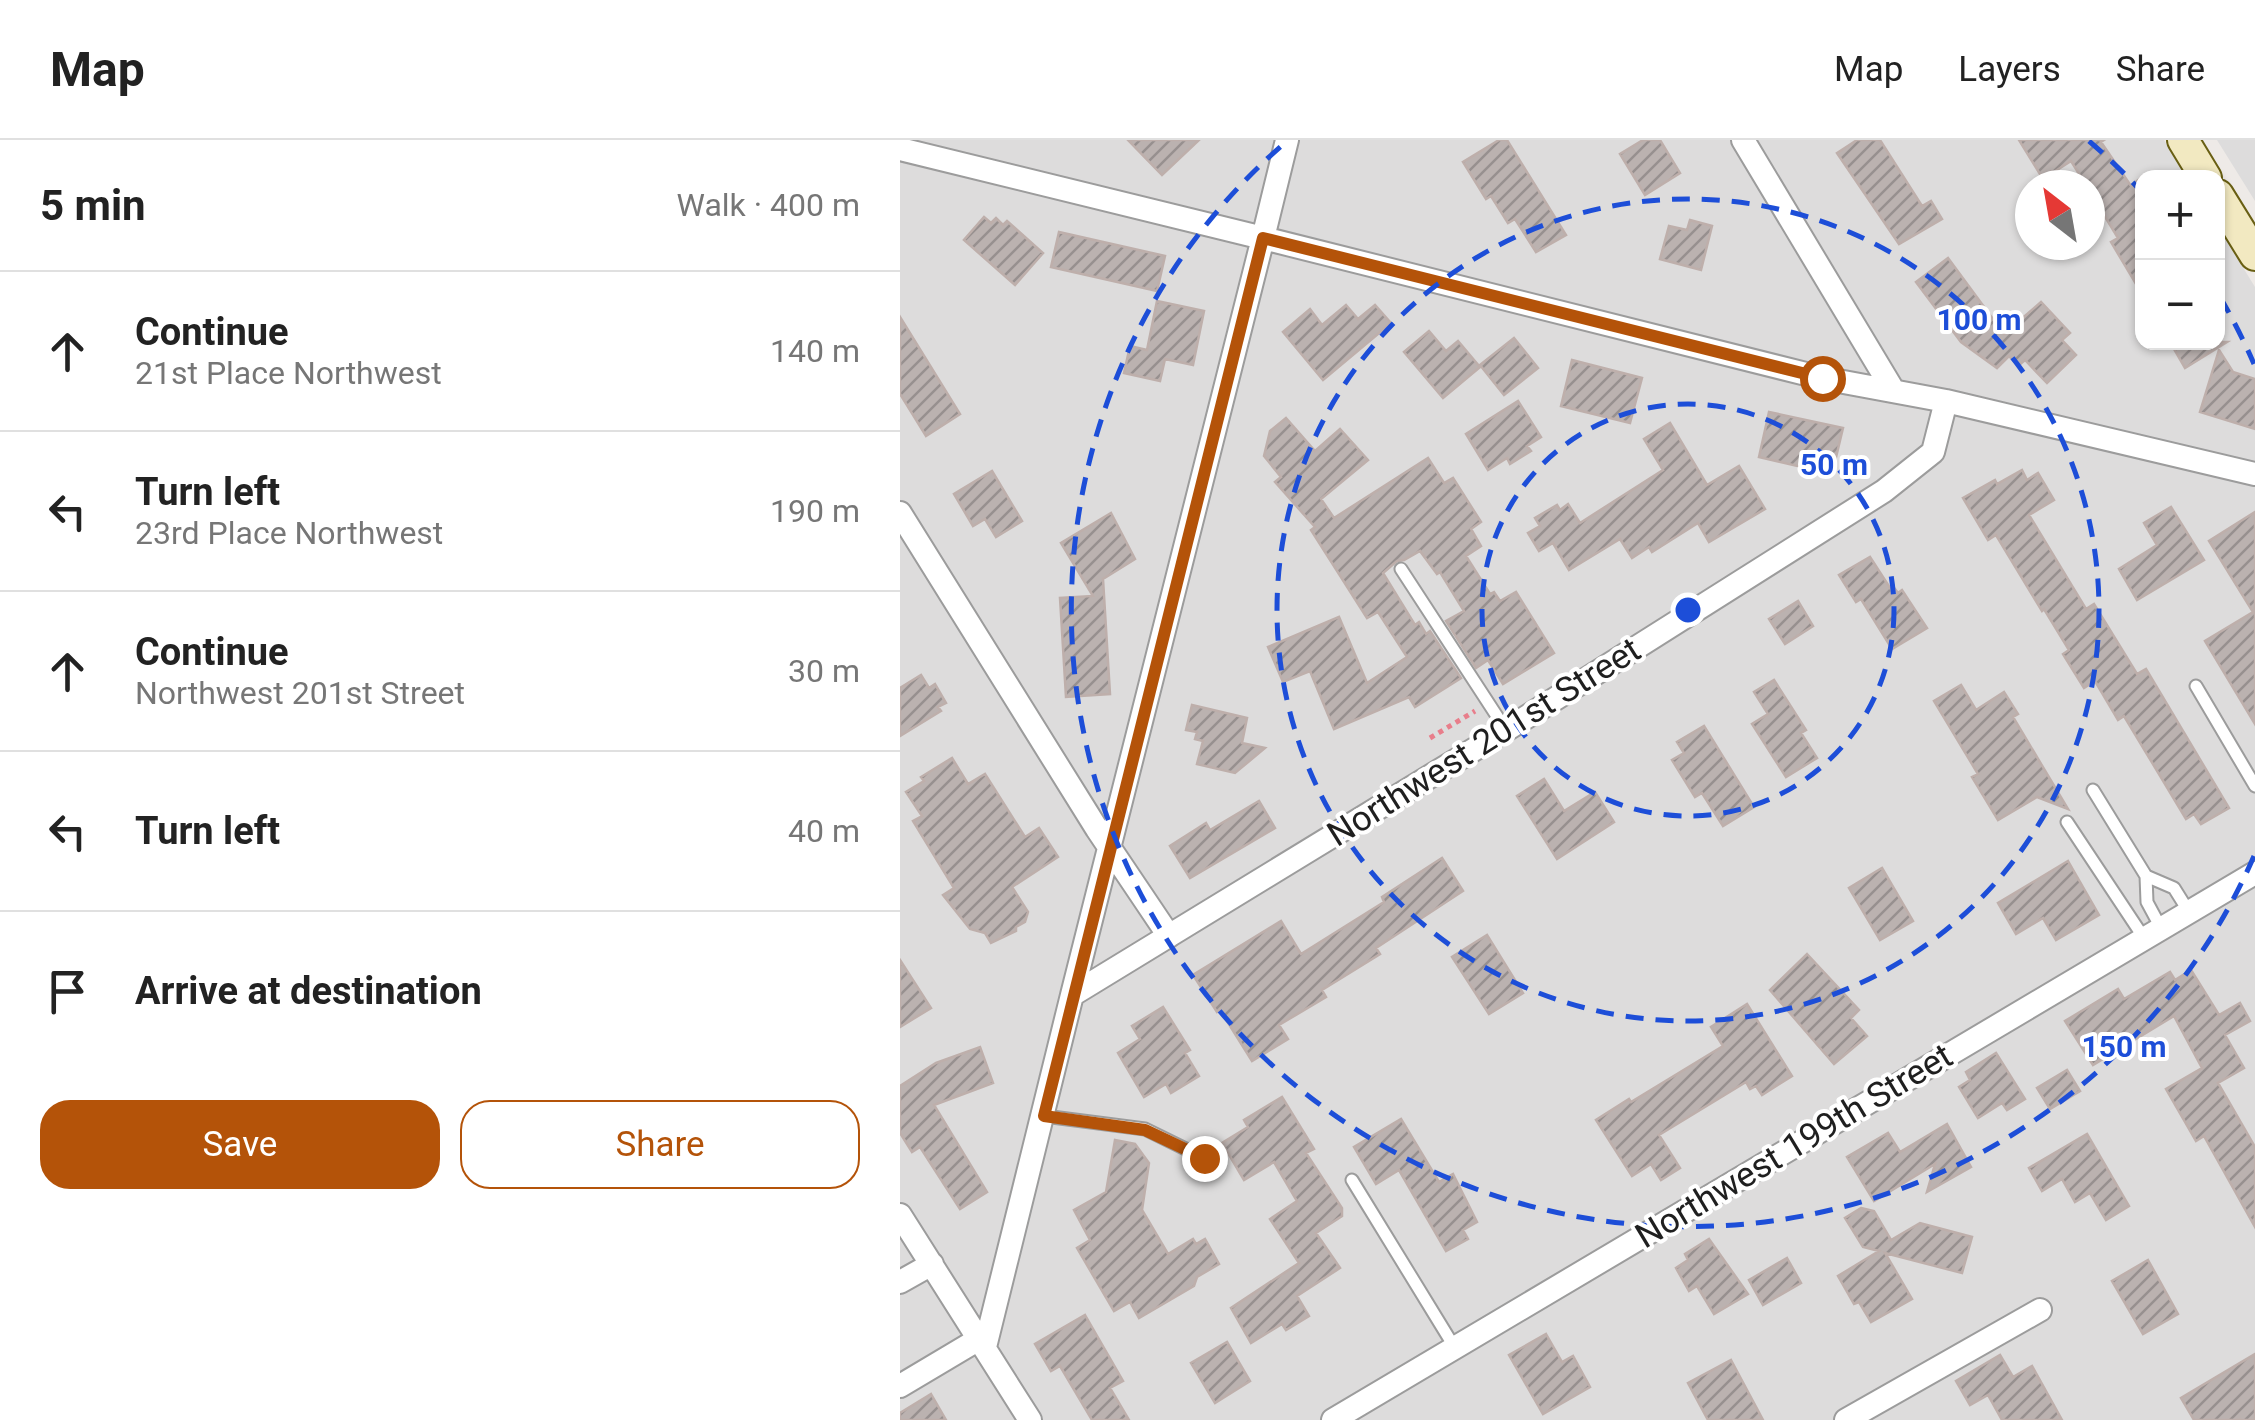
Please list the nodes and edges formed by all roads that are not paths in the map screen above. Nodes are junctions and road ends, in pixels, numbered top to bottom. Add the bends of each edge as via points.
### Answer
1 (1287, 140) edge
2 (1743, 140) edge
3 (2183, 140) edge
4 (900, 149) edge
5 (2201, 170) edge
6 (2225, 207) edge
7 (1263, 238) junction
8 (2255, 255) edge
9 (1893, 390) junction
10 (1946, 400) junction
11 (2255, 474) edge
12 (900, 513) edge
13 (1400, 570) dead end
14 (2196, 686) dead end
15 (1506, 730) junction
16 (2255, 786) edge
17 (2092, 790) dead end
18 (2067, 822) dead end
19 (1110, 848) junction
20 (2255, 872) edge
21 (2146, 876) junction
22 (2189, 912) junction
23 (2153, 933) junction
24 (1169, 936) junction
25 (1072, 995) junction
26 (1044, 1116) junction
27 (1204, 1158) dead end
28 (1352, 1180) dead end
29 (900, 1214) edge
30 (932, 1264) junction
31 (900, 1282) edge
32 (2040, 1310) dead end
33 (982, 1343) junction
34 (1455, 1348) junction
35 (900, 1386) edge
36 (1030, 1420) edge
37 (1334, 1420) edge
38 (1846, 1420) edge

1 - 7 street
2 - 9 street
3 - 5 street
4 - 7 street
6 - 8 street
7 - 9 street
7 - 19 street
9 - 10 street
10 - 11 street
10 - 15 street, Northwest 201st Street via 1933,452 1884,491
12 - 19 street
13 - 15 lane
14 - 16 lane
15 - 24 street, Northwest 201st Street
17 - 21 lane
18 - 23 lane
19 - 24 street
19 - 25 street
20 - 22 street, Northwest 199th Street
21 - 22 lane via 2174,888
21 - 23 lane
22 - 23 street, Northwest 199th Street
23 - 34 street, Northwest 199th Street
24 - 25 street, Northwest 201st Street
25 - 26 street
26 - 27 lane via 1145,1130
26 - 33 street
28 - 34 lane
29 - 30 street
30 - 31 street
30 - 33 street
32 - 38 street
33 - 35 street
33 - 36 street
34 - 37 street, Northwest 199th Street

